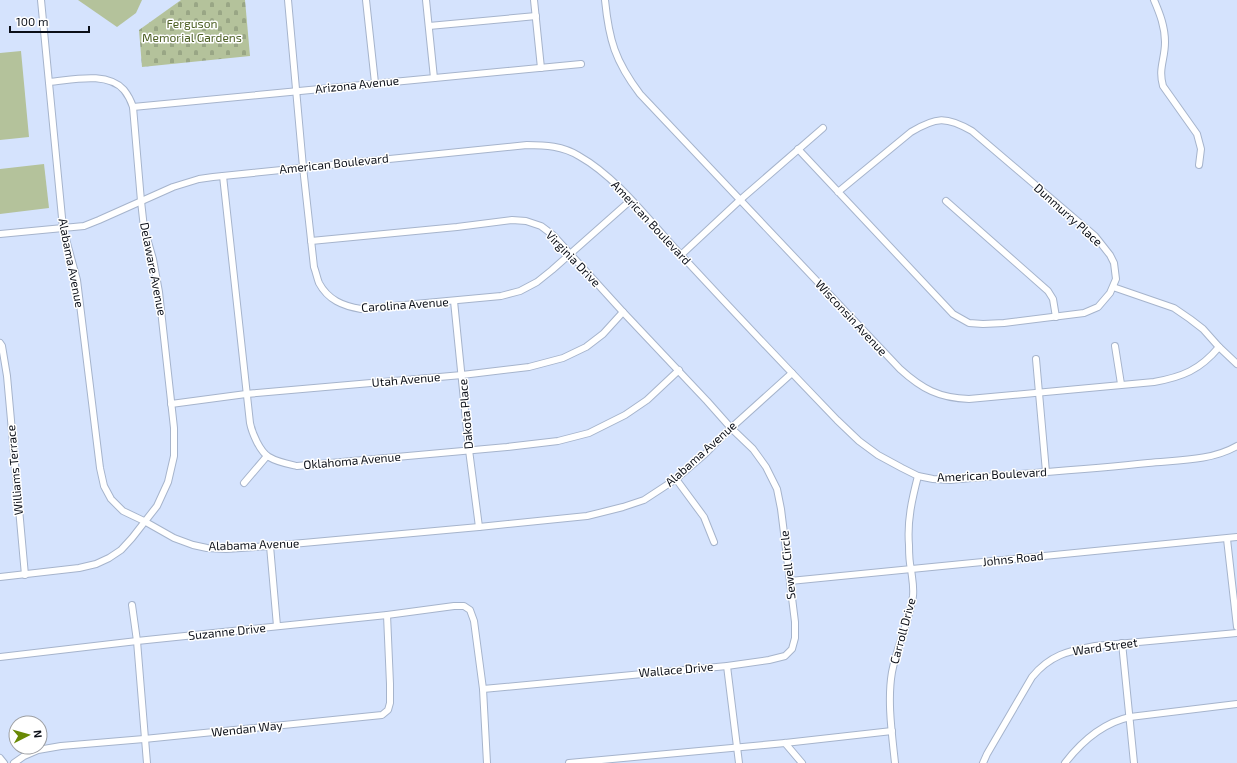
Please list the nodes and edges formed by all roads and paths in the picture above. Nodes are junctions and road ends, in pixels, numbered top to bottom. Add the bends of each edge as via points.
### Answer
1 (41, 0) edge
2 (288, 0) edge
3 (366, 0) edge
4 (426, 0) edge
5 (534, 0) edge
6 (605, 0) edge
7 (1154, 0) edge
8 (536, 16) junction
9 (429, 26) junction
10 (581, 64) dead end
11 (541, 68) junction
12 (434, 78) junction
13 (49, 82) junction
14 (375, 83) junction
15 (297, 91) junction
16 (133, 107) junction
17 (823, 128) dead end
18 (798, 149) junction
19 (1199, 164) dead end
20 (303, 167) junction
21 (224, 176) junction
22 (838, 192) junction
23 (631, 200) junction
24 (740, 200) junction
25 (141, 201) junction
26 (946, 201) dead end
27 (62, 228) junction
28 (0, 234) edge
29 (310, 241) junction
30 (570, 254) junction
31 (681, 255) junction
32 (1112, 287) junction
33 (454, 301) junction
34 (623, 312) junction
35 (1056, 317) junction
36 (0, 342) edge
37 (1115, 346) dead end
38 (1219, 347) junction
39 (1036, 359) dead end
40 (1237, 364) edge
41 (679, 370) junction
42 (792, 373) junction
43 (462, 375) junction
44 (1121, 384) junction
45 (1040, 393) junction
46 (246, 394) junction
47 (171, 404) junction
48 (731, 428) junction
49 (1237, 446) edge
50 (469, 450) junction
51 (267, 456) junction
52 (1046, 472) junction
53 (918, 476) junction
54 (676, 479) junction
55 (244, 483) dead end
56 (144, 521) junction
57 (479, 527) junction
58 (1237, 537) edge
59 (1226, 539) junction
60 (714, 542) dead end
61 (270, 546) junction
62 (911, 569) junction
63 (25, 575) junction
64 (0, 577) edge
65 (790, 581) junction
66 (132, 605) dead end
67 (387, 615) junction
68 (277, 626) junction
69 (1237, 627) edge
70 (1237, 633) edge
71 (137, 641) junction
72 (1122, 643) junction
73 (0, 657) edge
74 (727, 666) junction
75 (483, 689) junction
76 (1237, 704) edge
77 (1130, 716) junction
78 (892, 731) junction
79 (144, 739) junction
80 (785, 743) junction
81 (737, 748) junction
82 (653, 756) junction
83 (0, 758) edge
84 (4, 763) edge
85 (14, 763) edge
86 (147, 763) edge
87 (487, 763) edge
88 (569, 763) edge
89 (654, 763) edge
90 (739, 763) edge
91 (802, 763) edge
92 (895, 763) edge
93 (983, 763) edge
94 (1065, 763) edge
95 (1134, 763) edge

1 - 13 street, Alabama Avenue
2 - 15 street, Carolina Avenue
3 - 14 street
4 - 9 street
5 - 8 street
6 - 24 street, Wisconsin Avenue via 612,44 625,72 640,94
7 - 19 street via 1162,21 1164,36 1160,76 1163,86 1197,134 1201,149
8 - 9 street
8 - 11 street
9 - 12 street
10 - 11 street, Arizona Avenue
11 - 12 street, Arizona Avenue
12 - 14 street, Arizona Avenue
13 - 16 street, Delaware Avenue via 102,78 112,81 124,90
13 - 27 street, Alabama Avenue
14 - 15 street, Arizona Avenue
15 - 16 street, Arizona Avenue
15 - 20 street, Carolina Avenue
16 - 25 street, Delaware Avenue
17 - 18 street
18 - 22 street, Dunmurry Place
18 - 24 street
20 - 21 street, American Boulevard
20 - 23 street, American Boulevard via 545,145 562,148 594,165
20 - 29 street, Carolina Avenue
21 - 25 street, American Boulevard via 199,179
21 - 46 street
22 - 32 street, Dunmurry Place via 911,132 937,120 951,120 972,131 1095,236 1114,262 1116,279
22 - 35 street, Dunmurry Place via 953,314 961,319 969,323 983,324
23 - 30 street, Carolina Avenue
23 - 31 street, American Boulevard
24 - 31 street
24 - 45 street, Wisconsin Avenue via 913,381 928,390 953,398
25 - 27 street, American Boulevard via 84,226
25 - 47 street, Delaware Avenue via 144,228 159,292
26 - 35 street via 1048,291 1053,299
27 - 28 street, American Boulevard
27 - 56 street, Alabama Avenue via 77,280 104,486 123,511
29 - 30 street, Virginia Drive via 512,220 541,226
29 - 33 street, Carolina Avenue via 319,283 331,298 347,307 361,309
30 - 33 street, Carolina Avenue via 537,282 520,291 501,296
30 - 34 street, Virginia Drive
31 - 42 street, American Boulevard
32 - 35 street, Dunmurry Place via 1098,307 1084,314
32 - 38 street via 1174,308 1203,329
33 - 43 street, Dakota Place
34 - 41 street, Virginia Drive
34 - 43 street, Utah Avenue via 603,334 586,347 563,358 529,367
36 - 63 street, Williams Terrace via 7,376
37 - 44 street
38 - 40 street
38 - 44 street, Wisconsin Avenue via 1213,355 1187,374 1165,380
39 - 45 street
41 - 48 street, Virginia Drive
41 - 50 street, Oklahoma Avenue via 647,400 625,415 589,433 558,441
42 - 48 street, Alabama Avenue
42 - 53 street, American Boulevard via 860,441 878,455
43 - 46 street, Utah Avenue
43 - 50 street, Dakota Place
44 - 45 street, Wisconsin Avenue
45 - 52 street
46 - 47 street, Utah Avenue
46 - 51 street via 253,434
47 - 56 street, Delaware Avenue via 174,456 168,482 156,506
48 - 54 street, Alabama Avenue
48 - 65 street, Sewell Circle via 753,449 777,489
49 - 52 street, American Boulevard via 1228,452 1208,457
50 - 51 street, Oklahoma Avenue via 297,466
50 - 57 street, Dakota Place
51 - 55 street
52 - 53 street, American Boulevard via 950,480
53 - 62 street, Carroll Drive via 909,520
54 - 57 street, Alabama Avenue via 644,500 587,516
54 - 60 street via 704,517
56 - 61 street, Alabama Avenue via 174,538 207,548
56 - 63 street, Delaware Avenue via 121,550 96,564
57 - 61 street, Alabama Avenue
58 - 59 street, Johns Road
59 - 62 street, Johns Road
59 - 69 street
61 - 68 street
62 - 65 street, Johns Road
62 - 78 street, Carroll Drive via 913,595 892,674
63 - 64 street, Delaware Avenue
65 - 74 street, Sewell Circle via 795,630 792,649 785,656
66 - 71 street
67 - 68 street, Suzanne Drive
67 - 75 street, Suzanne Drive via 454,606 464,606 470,610 474,621
67 - 79 street, Wendan Way via 390,703 388,710 382,715
68 - 71 street, Suzanne Drive
70 - 72 street, Ward Street
71 - 73 street, Suzanne Drive
71 - 79 street
72 - 77 street
72 - 93 street, Ward Street via 1077,649 1059,655 1041,666 1023,691
74 - 75 street, Wallace Drive
74 - 81 street, Wallace Drive
75 - 87 street
76 - 77 street
77 - 94 street via 1104,726 1074,750
77 - 95 street
78 - 80 street
78 - 92 street, Carroll Drive
79 - 85 street, Wendan Way via 38,750
79 - 86 street
80 - 81 street
80 - 91 street
81 - 82 street
81 - 90 street, Wallace Drive
82 - 88 street
82 - 89 street
83 - 84 street

